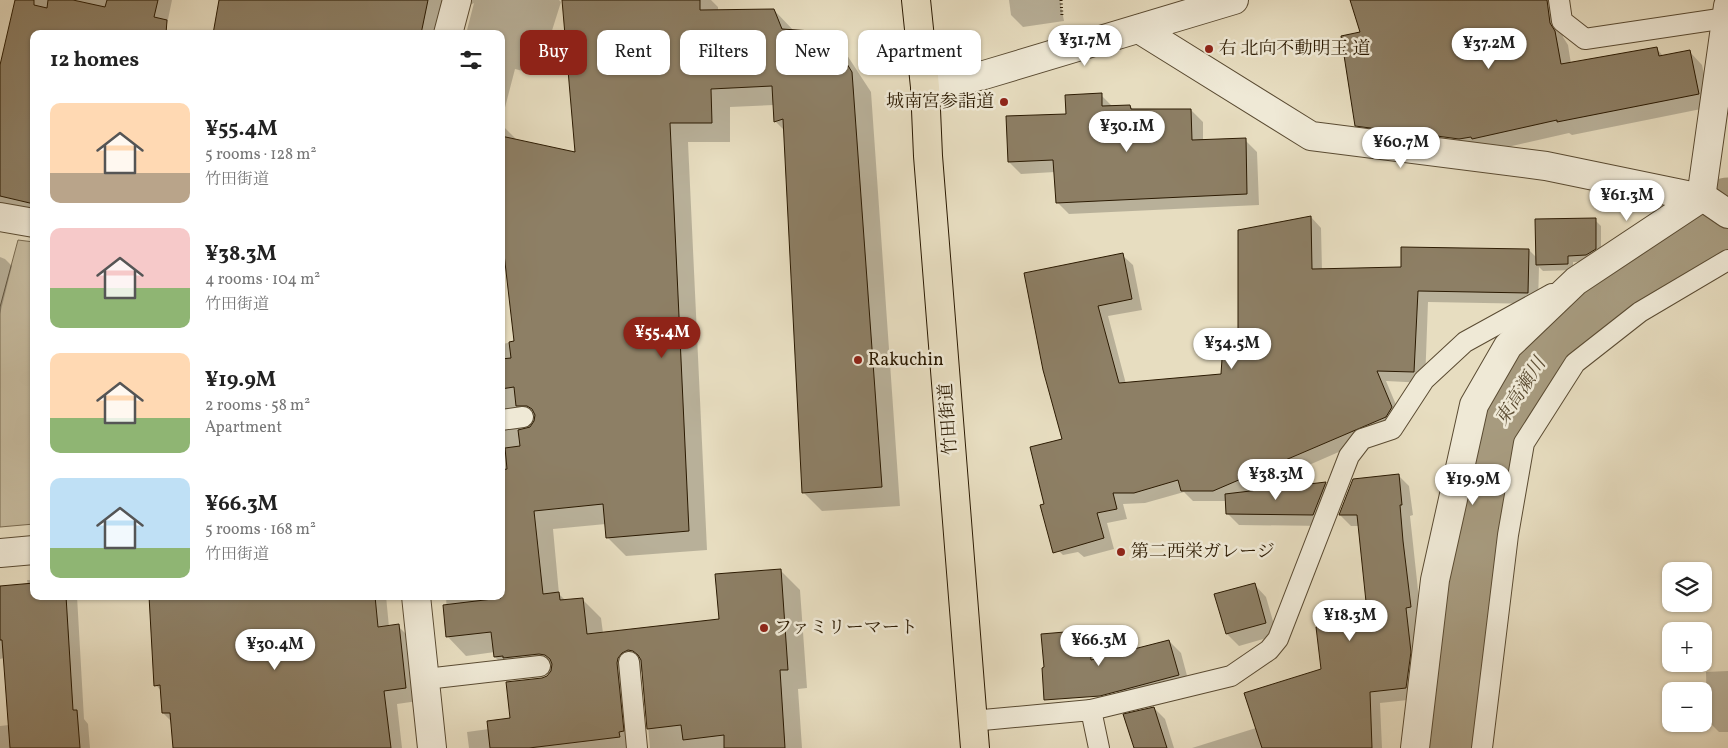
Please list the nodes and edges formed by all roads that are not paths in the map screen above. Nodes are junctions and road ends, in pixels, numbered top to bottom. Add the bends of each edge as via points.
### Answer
1 (457, 0) edge
2 (916, 0) edge
3 (1234, 0) edge
4 (1559, 0) edge
5 (1727, 12) edge
6 (1139, 29) junction
7 (449, 30) edge
8 (925, 87) junction
9 (1713, 204) edge
10 (0, 217) edge
11 (30, 222) edge
12 (1728, 260) edge
13 (1576, 281) junction
14 (523, 418) dead end
15 (505, 420) edge
16 (30, 550) edge
17 (0, 553) edge
18 (416, 600) edge
19 (630, 662) dead end
20 (540, 666) dead end
21 (426, 679) junction
22 (1091, 710) junction
23 (972, 721) junction
24 (432, 748) edge
25 (637, 748) edge
26 (974, 748) edge
27 (1099, 748) edge
28 (1415, 748) edge
29 (1482, 748) edge

1 - 7 street
2 - 8 highway, 竹田街道
3 - 6 street
4 - 5 lane via 1562,21 1585,39
5 - 9 street
6 - 8 street via 984,75
6 - 9 street via 1311,136 1546,166
8 - 23 highway, 竹田街道
9 - 13 street
10 - 11 street
12 - 29 lane via 1640,312 1575,363 1524,443 1508,535
13 - 22 lane via 1465,342 1424,380 1392,429 1362,439 1349,456 1278,639 1268,650 1231,676
13 - 28 street via 1508,346 1474,405 1434,580
14 - 15 lane
16 - 17 street
18 - 21 street
19 - 25 lane
20 - 21 lane
21 - 24 street
22 - 23 lane
22 - 27 lane
23 - 26 highway, 竹田街道

